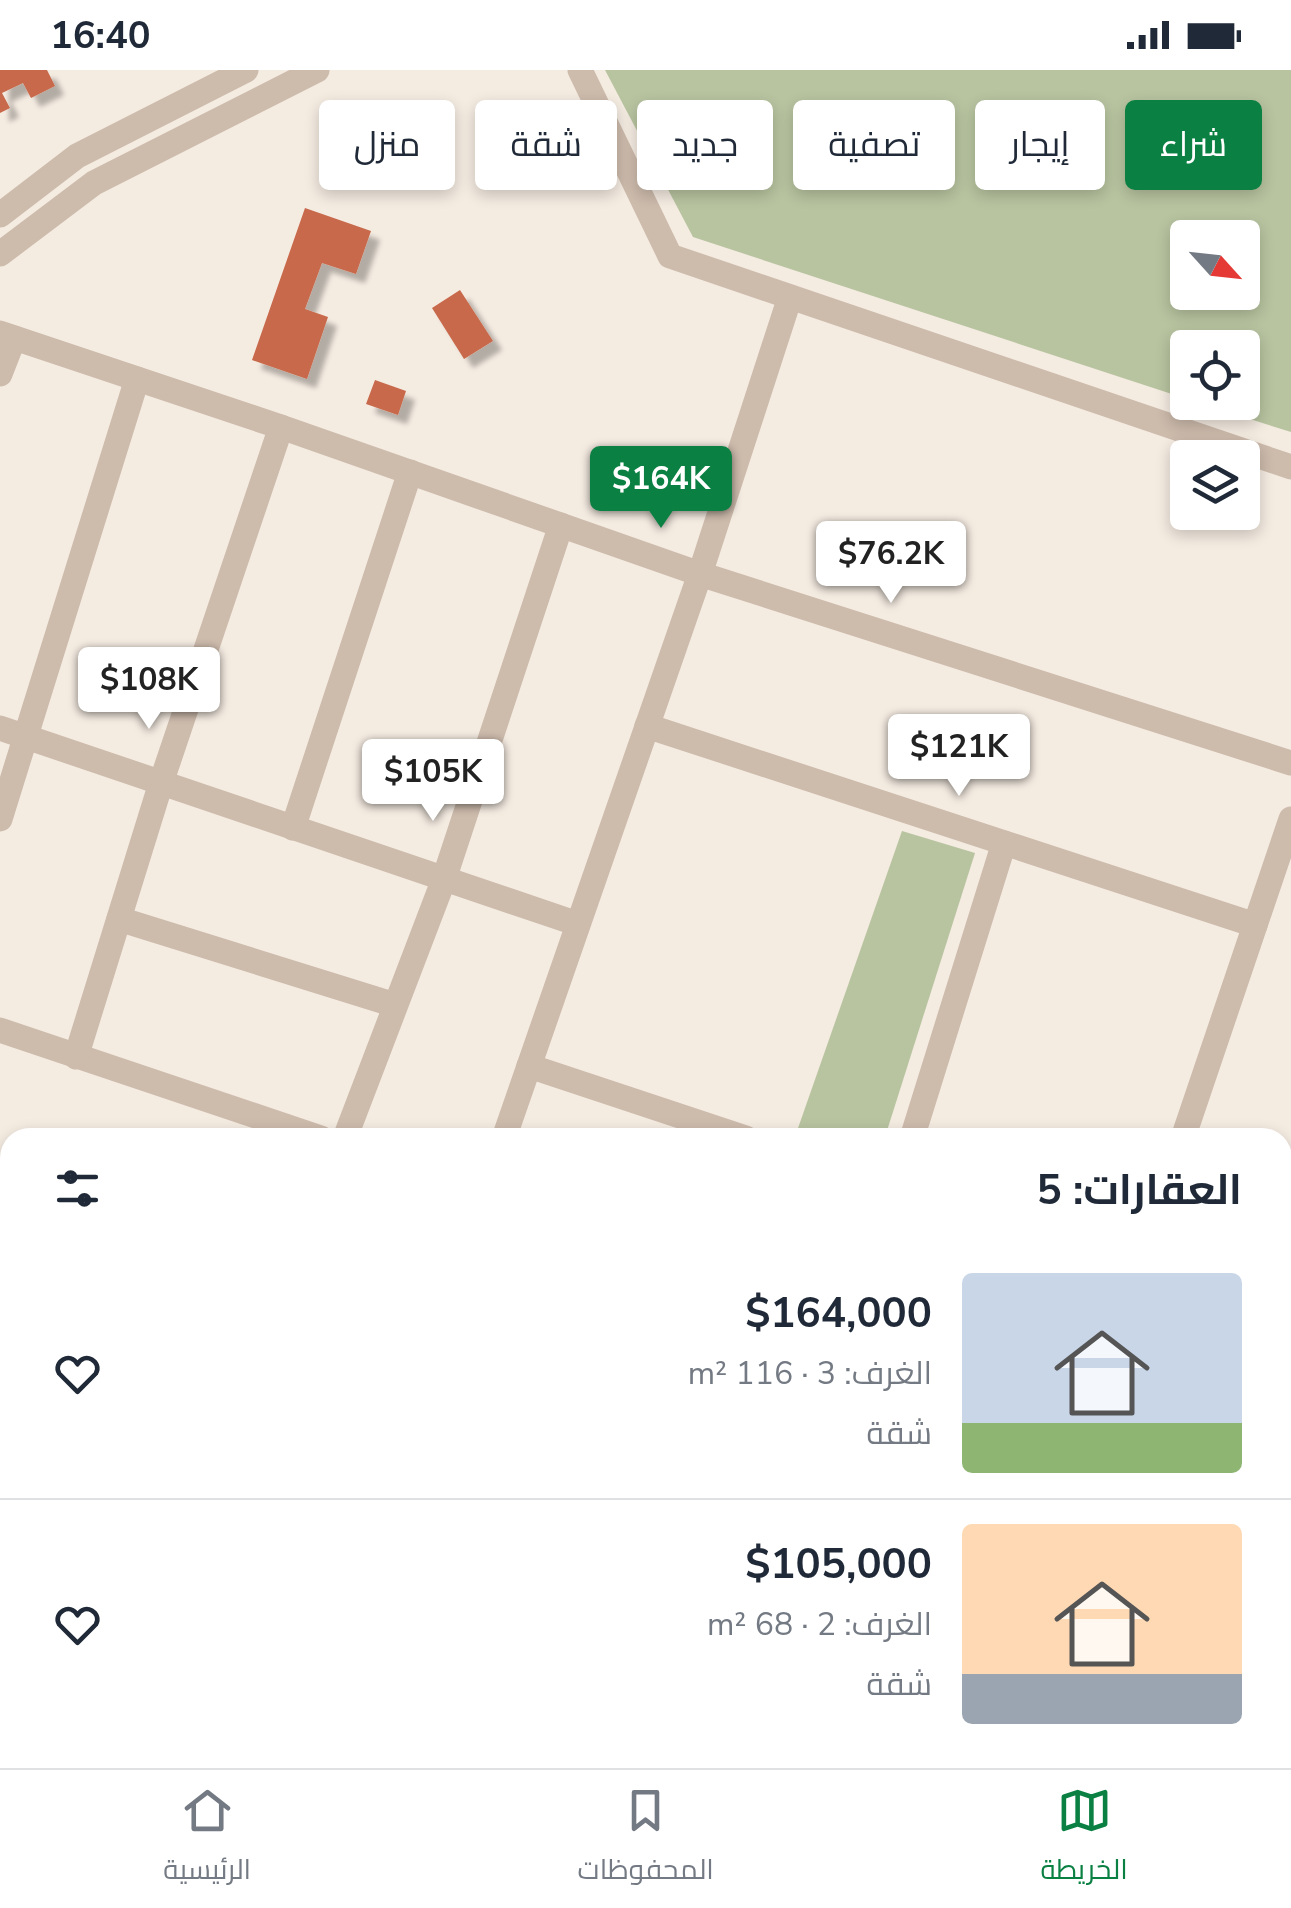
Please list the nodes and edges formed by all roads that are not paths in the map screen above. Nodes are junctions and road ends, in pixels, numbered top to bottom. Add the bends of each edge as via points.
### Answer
1 (246, 70) edge
2 (317, 70) edge
3 (580, 70) edge
4 (0, 215) edge
5 (0, 254) edge
6 (790, 297) junction
7 (7, 336) edge
8 (0, 374) edge
9 (137, 379) junction
10 (282, 427) junction
11 (1291, 467) edge
12 (410, 472) junction
13 (561, 525) junction
14 (700, 574) junction
15 (647, 726) junction
16 (0, 728) edge
17 (26, 737) junction
18 (1291, 763) edge
19 (161, 782) junction
20 (1291, 819) edge
21 (0, 820) edge
22 (294, 828) junction
23 (1004, 843) junction
24 (444, 878) junction
25 (119, 919) junction
26 (578, 924) junction
27 (1255, 926) junction
28 (395, 1005) junction
29 (0, 1030) edge
30 (76, 1057) junction
31 (528, 1066) junction
32 (291, 1128) edge
33 (349, 1128) edge
34 (507, 1128) edge
35 (716, 1128) edge
36 (915, 1128) edge
37 (1186, 1128) edge

1 - 4 street via 77,156
2 - 5 street via 94,183
3 - 6 street via 670,256
6 - 11 street
6 - 14 street
7 - 8 street
7 - 9 street
9 - 10 street
9 - 17 street
10 - 12 street
10 - 19 street
12 - 13 street
12 - 22 street
13 - 14 street
13 - 24 street
14 - 15 street
14 - 18 street
15 - 23 street
15 - 26 street
16 - 17 street
17 - 19 street
17 - 21 street
19 - 22 street
19 - 25 street
20 - 27 street
22 - 24 street
23 - 27 street
23 - 36 street
24 - 26 street
24 - 28 street
25 - 28 street
25 - 30 street
26 - 31 street
27 - 37 street
28 - 33 street
29 - 30 street
30 - 32 street
31 - 34 street
31 - 35 street

